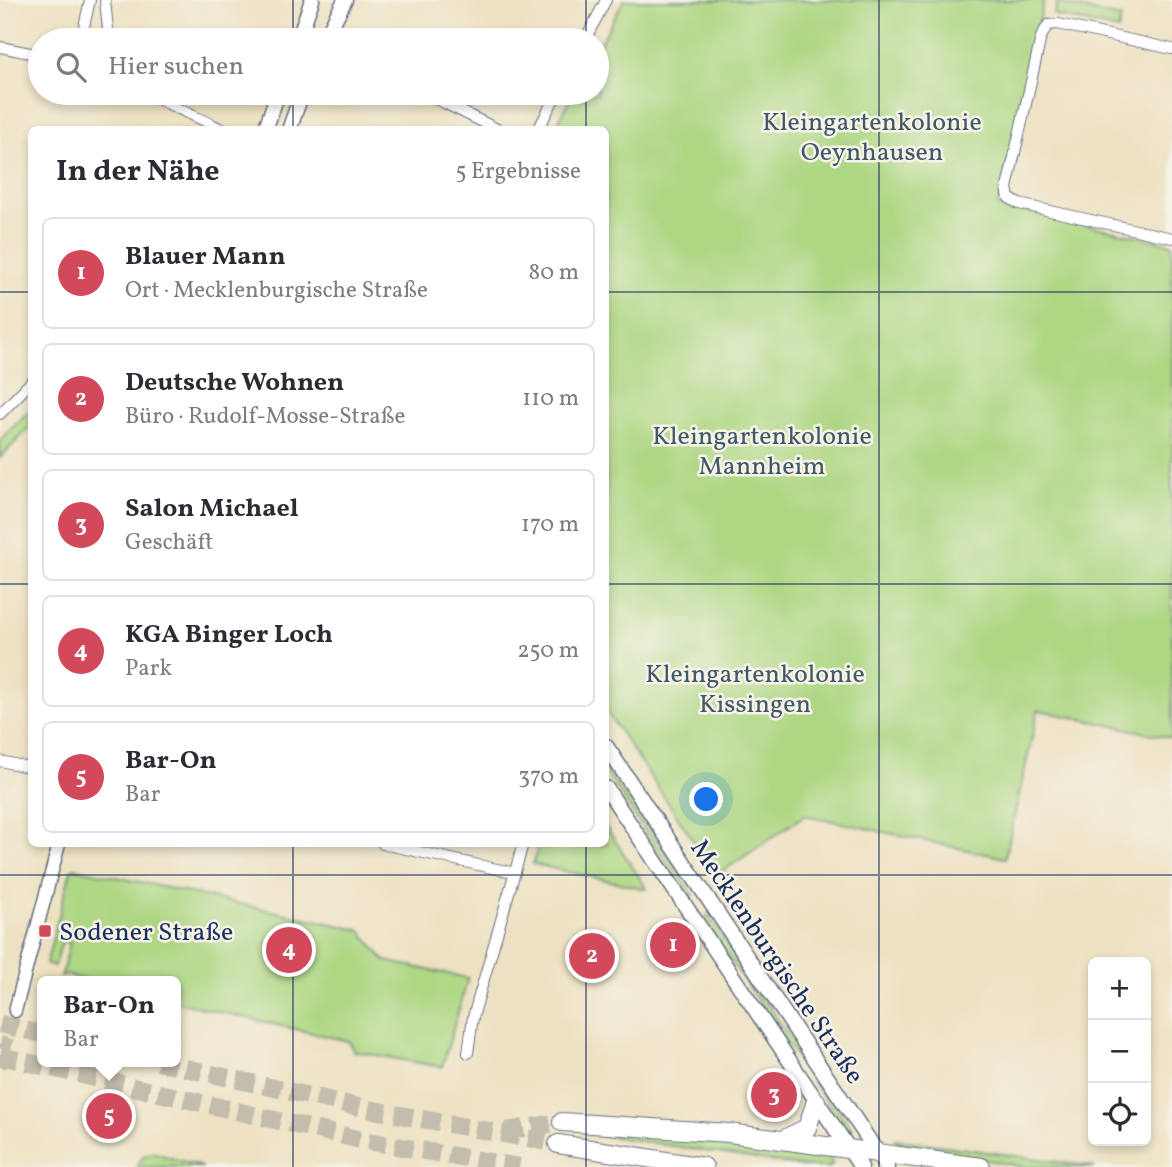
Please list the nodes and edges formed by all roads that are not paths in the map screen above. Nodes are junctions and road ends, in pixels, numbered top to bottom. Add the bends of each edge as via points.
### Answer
1 (90, 0) edge
2 (105, 0) edge
3 (312, 0) edge
4 (345, 0) edge
5 (606, 0) edge
6 (84, 28) edge
7 (108, 28) edge
8 (302, 28) edge
9 (330, 28) edge
10 (591, 28) edge
11 (0, 47) edge
12 (1172, 49) edge
13 (28, 53) edge
14 (171, 105) edge
15 (274, 105) edge
16 (298, 105) edge
17 (448, 105) edge
18 (551, 105) edge
19 (215, 126) edge
20 (266, 126) edge
21 (290, 126) edge
22 (491, 126) edge
23 (540, 126) edge
24 (1172, 238) edge
25 (28, 385) edge
26 (0, 414) edge
27 (609, 750) edge
28 (0, 761) edge
29 (28, 767) edge
30 (609, 792) edge
31 (58, 847) edge
32 (397, 847) edge
33 (522, 847) edge
34 (515, 873) junction
35 (15, 1011) tunnel mouth
36 (468, 1053) dead end
37 (816, 1101) junction
38 (562, 1122) tunnel mouth
39 (778, 1139) junction
40 (558, 1144) tunnel mouth
41 (848, 1149) junction
42 (883, 1159) edge
43 (860, 1166) edge
44 (704, 1167) edge
45 (981, 1167) edge

1 - 6 street
2 - 7 street
3 - 8 main road
4 - 9 main road
5 - 10 street
11 - 13 street
12 - 24 street via 1048,25 1007,188 1009,198 1019,204
14 - 19 street
15 - 20 main road
16 - 21 main road
17 - 22 street
18 - 23 street
25 - 26 street
27 - 42 main road, Mecklenburgische Straße
28 - 29 street
30 - 37 main road, Mecklenburgische Straße
31 - 35 street
32 - 34 street
33 - 34 street
34 - 36 street via 473,1017
37 - 39 highway via 807,1128
37 - 41 main road, Mecklenburgische Straße
38 - 39 highway
39 - 41 highway
40 - 44 highway
41 - 42 highway
41 - 43 main road, Mecklenburgische Straße
42 - 43 main road
42 - 45 highway

